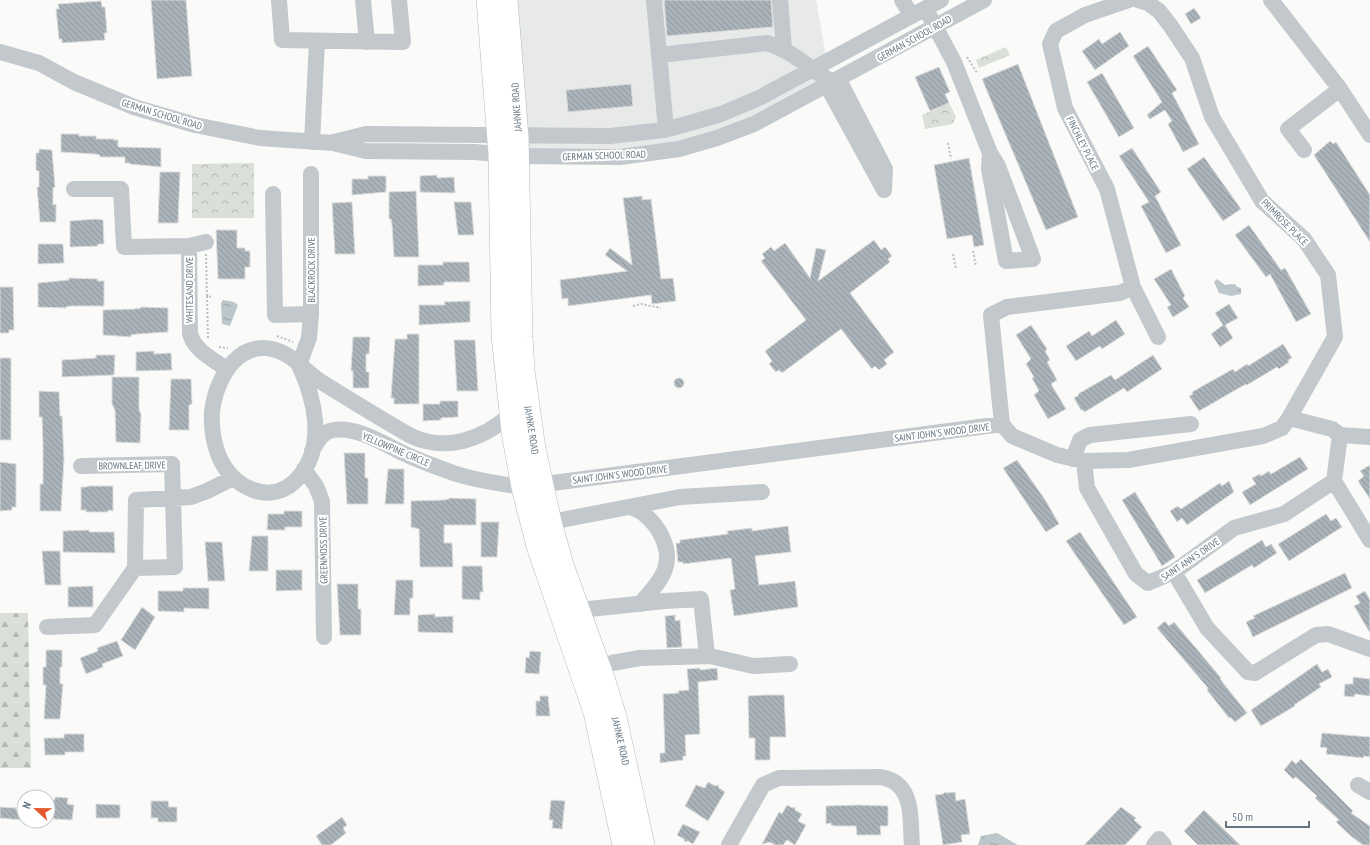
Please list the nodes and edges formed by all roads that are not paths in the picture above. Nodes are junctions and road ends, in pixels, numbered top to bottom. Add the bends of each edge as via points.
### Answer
1 (279, 0) edge
2 (363, 0) edge
3 (399, 0) edge
4 (487, 0) edge
5 (507, 0) edge
6 (654, 0) edge
7 (780, 0) edge
8 (902, 0) edge
9 (984, 0) edge
10 (1129, 0) edge
11 (1138, 0) edge
12 (1271, 0) edge
13 (927, 6) edge
14 (936, 26) junction
15 (317, 40) junction
16 (367, 42) junction
17 (784, 49) junction
18 (0, 52) edge
19 (659, 54) junction
20 (813, 68) junction
21 (833, 83) junction
22 (1340, 89) junction
23 (666, 129) junction
24 (1370, 135) edge
25 (312, 142) junction
26 (508, 145) junction
27 (1304, 150) dead end
28 (990, 154) junction
29 (311, 174) dead end
30 (74, 189) dead end
31 (273, 194) dead end
32 (206, 242) road end
33 (189, 246) junction
34 (1133, 287) junction
35 (311, 314) junction
36 (1158, 336) dead end
37 (301, 359) junction
38 (226, 369) junction
39 (510, 415) junction
40 (1289, 418) junction
41 (1002, 424) junction
42 (1191, 424) dead end
43 (1340, 435) junction
44 (411, 436) junction
45 (1370, 437) edge
46 (312, 451) junction
47 (1078, 460) junction
48 (81, 466) dead end
49 (441, 468) junction
50 (304, 469) junction
51 (233, 478) junction
52 (1334, 481) junction
53 (532, 486) junction
54 (762, 492) dead end
55 (173, 499) junction
56 (631, 507) junction
57 (551, 522) junction
58 (1370, 540) edge
59 (135, 568) junction
60 (1174, 572) junction
61 (640, 604) junction
62 (580, 610) junction
63 (47, 627) dead end
64 (324, 637) dead end
65 (1370, 649) edge
66 (707, 656) junction
67 (790, 664) dead end
68 (591, 672) junction
69 (623, 845) edge
70 (644, 845) edge
71 (729, 845) edge
72 (912, 845) edge
73 (1154, 845) edge
74 (1164, 845) edge

1 - 15 street via 282,40
2 - 16 street
3 - 16 street via 403,42
4 - 26 main road, JAHNKE ROAD
5 - 26 main road, JAHNKE ROAD
6 - 19 street
7 - 17 street
8 - 13 street
9 - 14 street, GERMAN SCHOOL ROAD
10 - 34 street, FINCHLEY PLACE via 1085,15 1056,32 1050,44 1065,108 1107,189
11 - 40 street, PRIMROSE PLACE via 1159,11 1192,58 1212,117 1262,201 1304,239 1328,275 1335,337
12 - 22 street
13 - 14 street
13 - 20 street, GERMAN SCHOOL ROAD
14 - 21 street, GERMAN SCHOOL ROAD
14 - 28 street via 954,62
15 - 16 street
15 - 25 street
17 - 19 street via 767,43
17 - 20 street
18 - 25 street, GERMAN SCHOOL ROAD via 39,63 74,82 134,107 195,125 260,138
19 - 23 street
20 - 21 street
20 - 23 street, GERMAN SCHOOL ROAD via 739,106 702,120
21 - 21 street via 831,94 884,190 885,169 842,86
21 - 26 street, GERMAN SCHOOL ROAD via 742,129 679,149 620,157
22 - 24 street
22 - 27 street via 1288,129
23 - 26 street, GERMAN SCHOOL ROAD
25 - 26 street, GERMAN SCHOOL ROAD via 333,143 366,134
26 - 39 main road, JAHNKE ROAD via 502,335
26 - 53 main road, JAHNKE ROAD via 524,364 535,449
28 - 28 street via 989,169 1006,261 1033,259 998,166
29 - 35 street, BLACKROCK DRIVE
30 - 33 street, WHITESAND DRIVE via 121,189 124,247
31 - 35 street via 275,315
32 - 33 street
33 - 38 street, WHITESAND DRIVE via 190,334 198,348
34 - 36 street, FINCHLEY PLACE
34 - 41 street via 1120,293 1007,307 991,315
35 - 37 street, BLACKROCK DRIVE via 309,338
37 - 38 street, YELLOWPINE CIRCLE via 262,348 240,355
37 - 44 street, YELLOWPINE CIRCLE via 321,382
37 - 46 street, YELLOWPINE CIRCLE via 314,409 315,434
38 - 51 street, YELLOWPINE CIRCLE via 216,393 212,427 220,459
39 - 44 street, YELLOWPINE CIRCLE via 490,429 461,442 431,443
39 - 53 main road, JAHNKE ROAD
40 - 43 street via 1332,430
40 - 47 street, SAINT JOHN'S WOOD DRIVE via 1282,428 1262,436 1128,460
41 - 47 street, SAINT JOHN'S WOOD DRIVE via 1012,436 1057,455
41 - 53 street, SAINT JOHN'S WOOD DRIVE
42 - 47 street via 1090,435 1080,440
43 - 45 street
43 - 52 street
44 - 49 street, YELLOWPINE CIRCLE via 422,452
46 - 49 street, YELLOWPINE CIRCLE via 318,440 327,432 344,430 366,436
46 - 50 street, YELLOWPINE CIRCLE
47 - 60 street, SAINT ANN'S DRIVE via 1087,488 1136,574 1148,583
48 - 55 street, BROWNLEAF DRIVE via 172,464
49 - 53 street, YELLOWPINE CIRCLE via 464,476
50 - 51 street, YELLOWPINE CIRCLE via 294,481 277,490 249,489
50 - 64 street, GREENMOSS DRIVE via 316,486 322,501
51 - 55 street via 198,495
52 - 58 street
52 - 60 street, SAINT ANN'S DRIVE via 1284,514 1234,528
53 - 57 main road, JAHNKE ROAD
53 - 68 main road, JAHNKE ROAD via 548,582
54 - 56 street via 680,498
55 - 59 street via 136,500
55 - 59 street, BROWNLEAF DRIVE via 175,567
56 - 57 street
56 - 61 street via 644,514 656,527 667,552 666,568
57 - 62 main road, JAHNKE ROAD
59 - 63 street via 95,625
60 - 65 street via 1207,628 1248,672 1255,673 1316,635 1328,634
61 - 62 street
61 - 66 street via 701,599
62 - 68 main road, JAHNKE ROAD
66 - 67 street via 753,666
66 - 68 street via 627,660
68 - 69 main road, JAHNKE ROAD via 598,730
68 - 70 main road, JAHNKE ROAD via 616,717
71 - 72 street via 762,786 779,778 881,777 895,782 905,793 909,803
73 - 74 street via 1159,839

